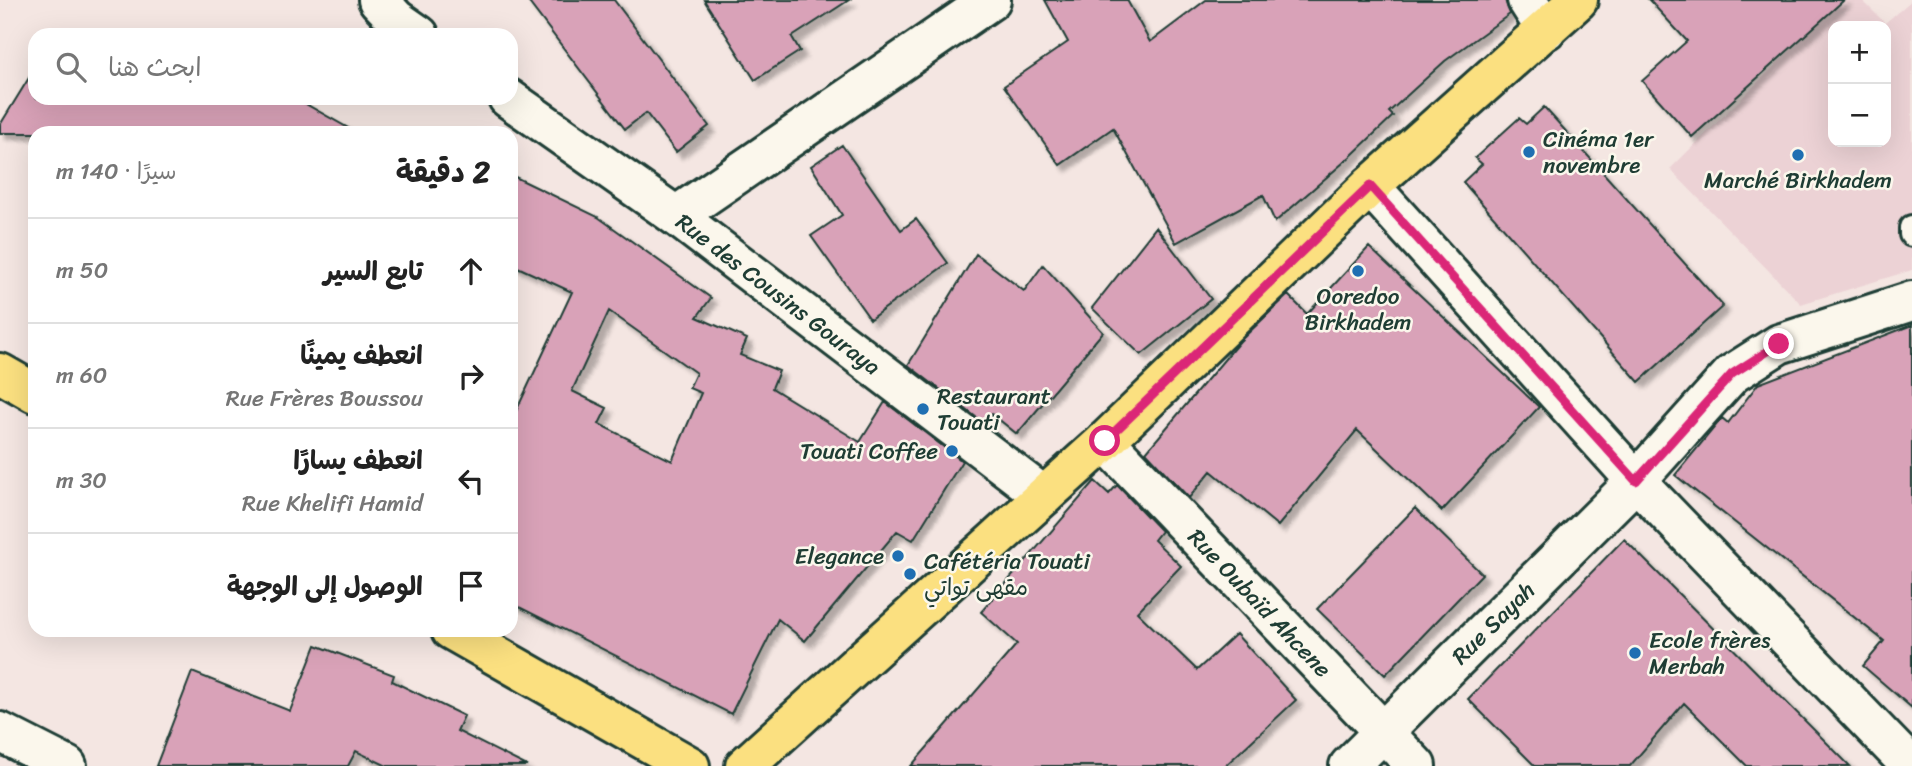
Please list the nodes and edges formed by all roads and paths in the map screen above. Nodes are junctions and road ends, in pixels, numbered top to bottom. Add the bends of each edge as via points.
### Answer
1 (990, 0) edge
2 (1578, 0) edge
3 (1537, 15) edge
4 (518, 105) edge
5 (1370, 186) junction
6 (676, 216) junction
7 (1912, 228) edge
8 (1912, 234) edge
9 (1912, 301) edge
10 (0, 373) edge
11 (28, 389) edge
12 (1105, 441) junction
13 (1636, 481) junction
14 (1044, 496) junction
15 (463, 637) edge
16 (0, 732) edge
17 (1384, 733) junction
18 (67, 766) edge
19 (690, 766) edge
20 (745, 766) edge
21 (1349, 766) edge
22 (1416, 766) edge
23 (1912, 766) edge

1 - 6 street
2 - 3 main road
3 - 5 main road
4 - 6 street, Rue des Cousins Gouraya
5 - 12 main road
5 - 13 street
6 - 14 street, Rue des Cousins Gouraya
7 - 8 lane
9 - 13 street, Rue Sayah via 1779,344 1732,374
10 - 11 main road
12 - 14 main road
12 - 17 street, Rue Oubaïd Ahcene
13 - 17 street, Rue Sayah
13 - 23 street
14 - 20 main road
15 - 19 main road
16 - 18 street
17 - 21 street, Rue Sayah
17 - 22 street, Rue Oubaïd Ahcene

